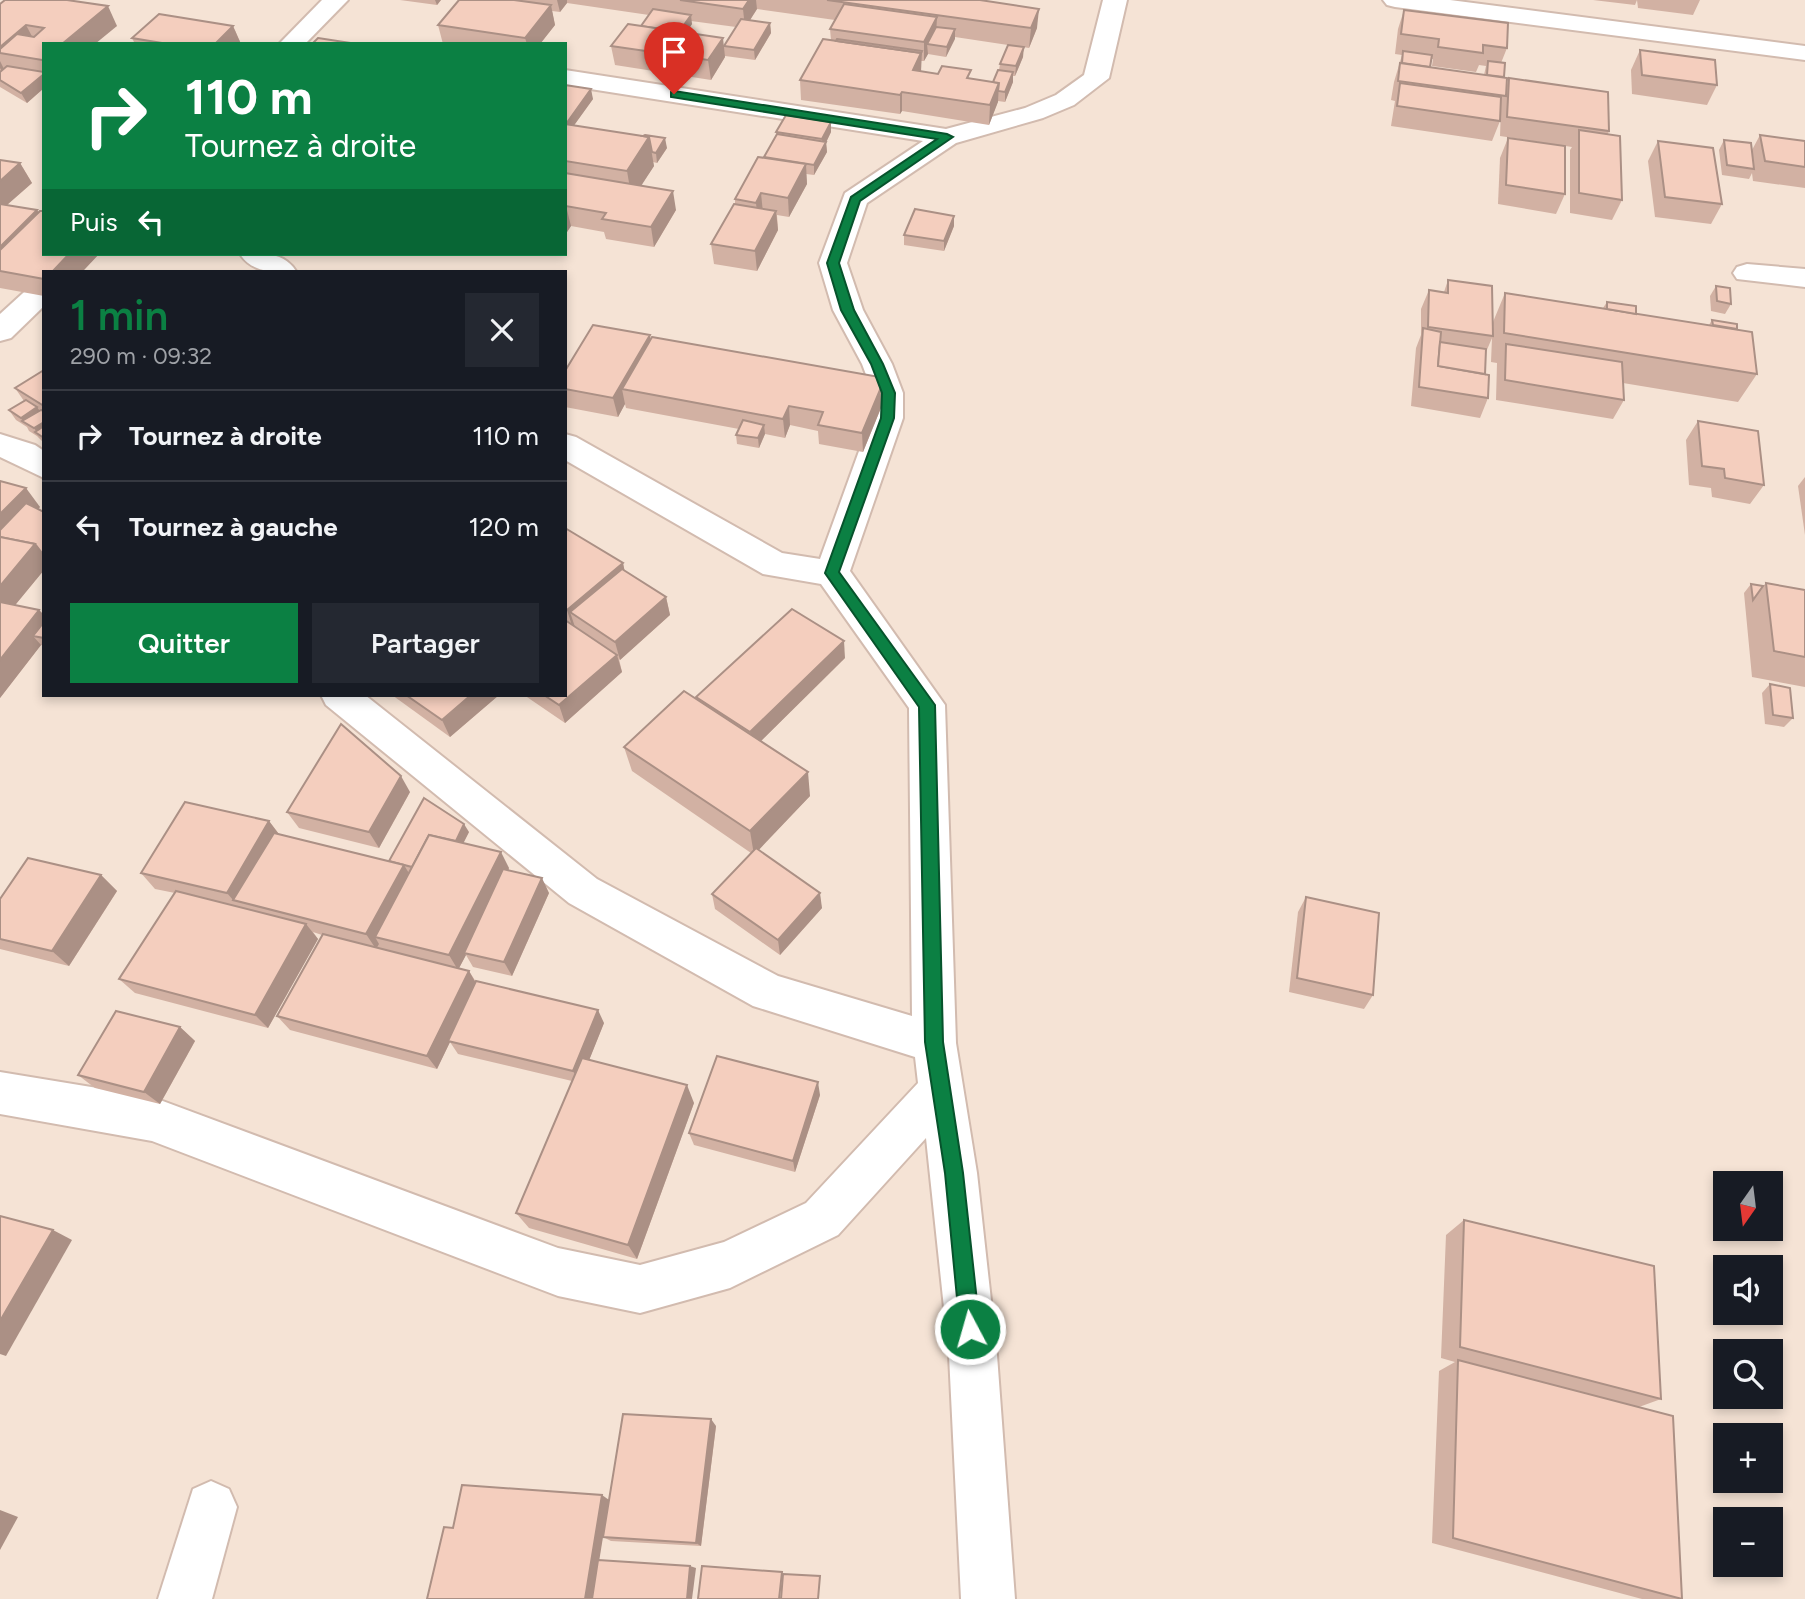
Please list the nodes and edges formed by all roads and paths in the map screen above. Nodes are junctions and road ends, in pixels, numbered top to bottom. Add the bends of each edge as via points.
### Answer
1 (335, 0) edge
2 (1115, 0) edge
3 (1395, 0) edge
4 (295, 40) edge
5 (326, 40) edge
6 (1805, 53) edge
7 (567, 77) edge
8 (947, 137) junction
9 (257, 256) edge
10 (280, 270) edge
11 (1747, 274) dead end
12 (1805, 278) edge
13 (42, 291) edge
14 (0, 331) edge
15 (0, 445) edge
16 (567, 446) edge
17 (42, 466) edge
18 (832, 573) junction
19 (341, 697) edge
20 (934, 1042) junction
21 (941, 1090) junction
22 (0, 1093) edge
23 (211, 1507) dead end
24 (185, 1599) edge
25 (988, 1599) edge

1 - 4 street
2 - 8 street via 1096,78 1065,100 1034,113
3 - 6 street
4 - 5 street
7 - 8 street
8 - 18 street via 855,199 833,263 848,310 888,393 887,418
9 - 10 street
11 - 12 street
13 - 14 street
15 - 17 street
16 - 18 street via 775,565
18 - 20 street via 927,705
19 - 20 street via 583,891 768,992
20 - 21 street
21 - 22 street via 822,1219 730,1264 640,1289 558,1272 152,1119
21 - 25 street via 973,1355
23 - 24 street

